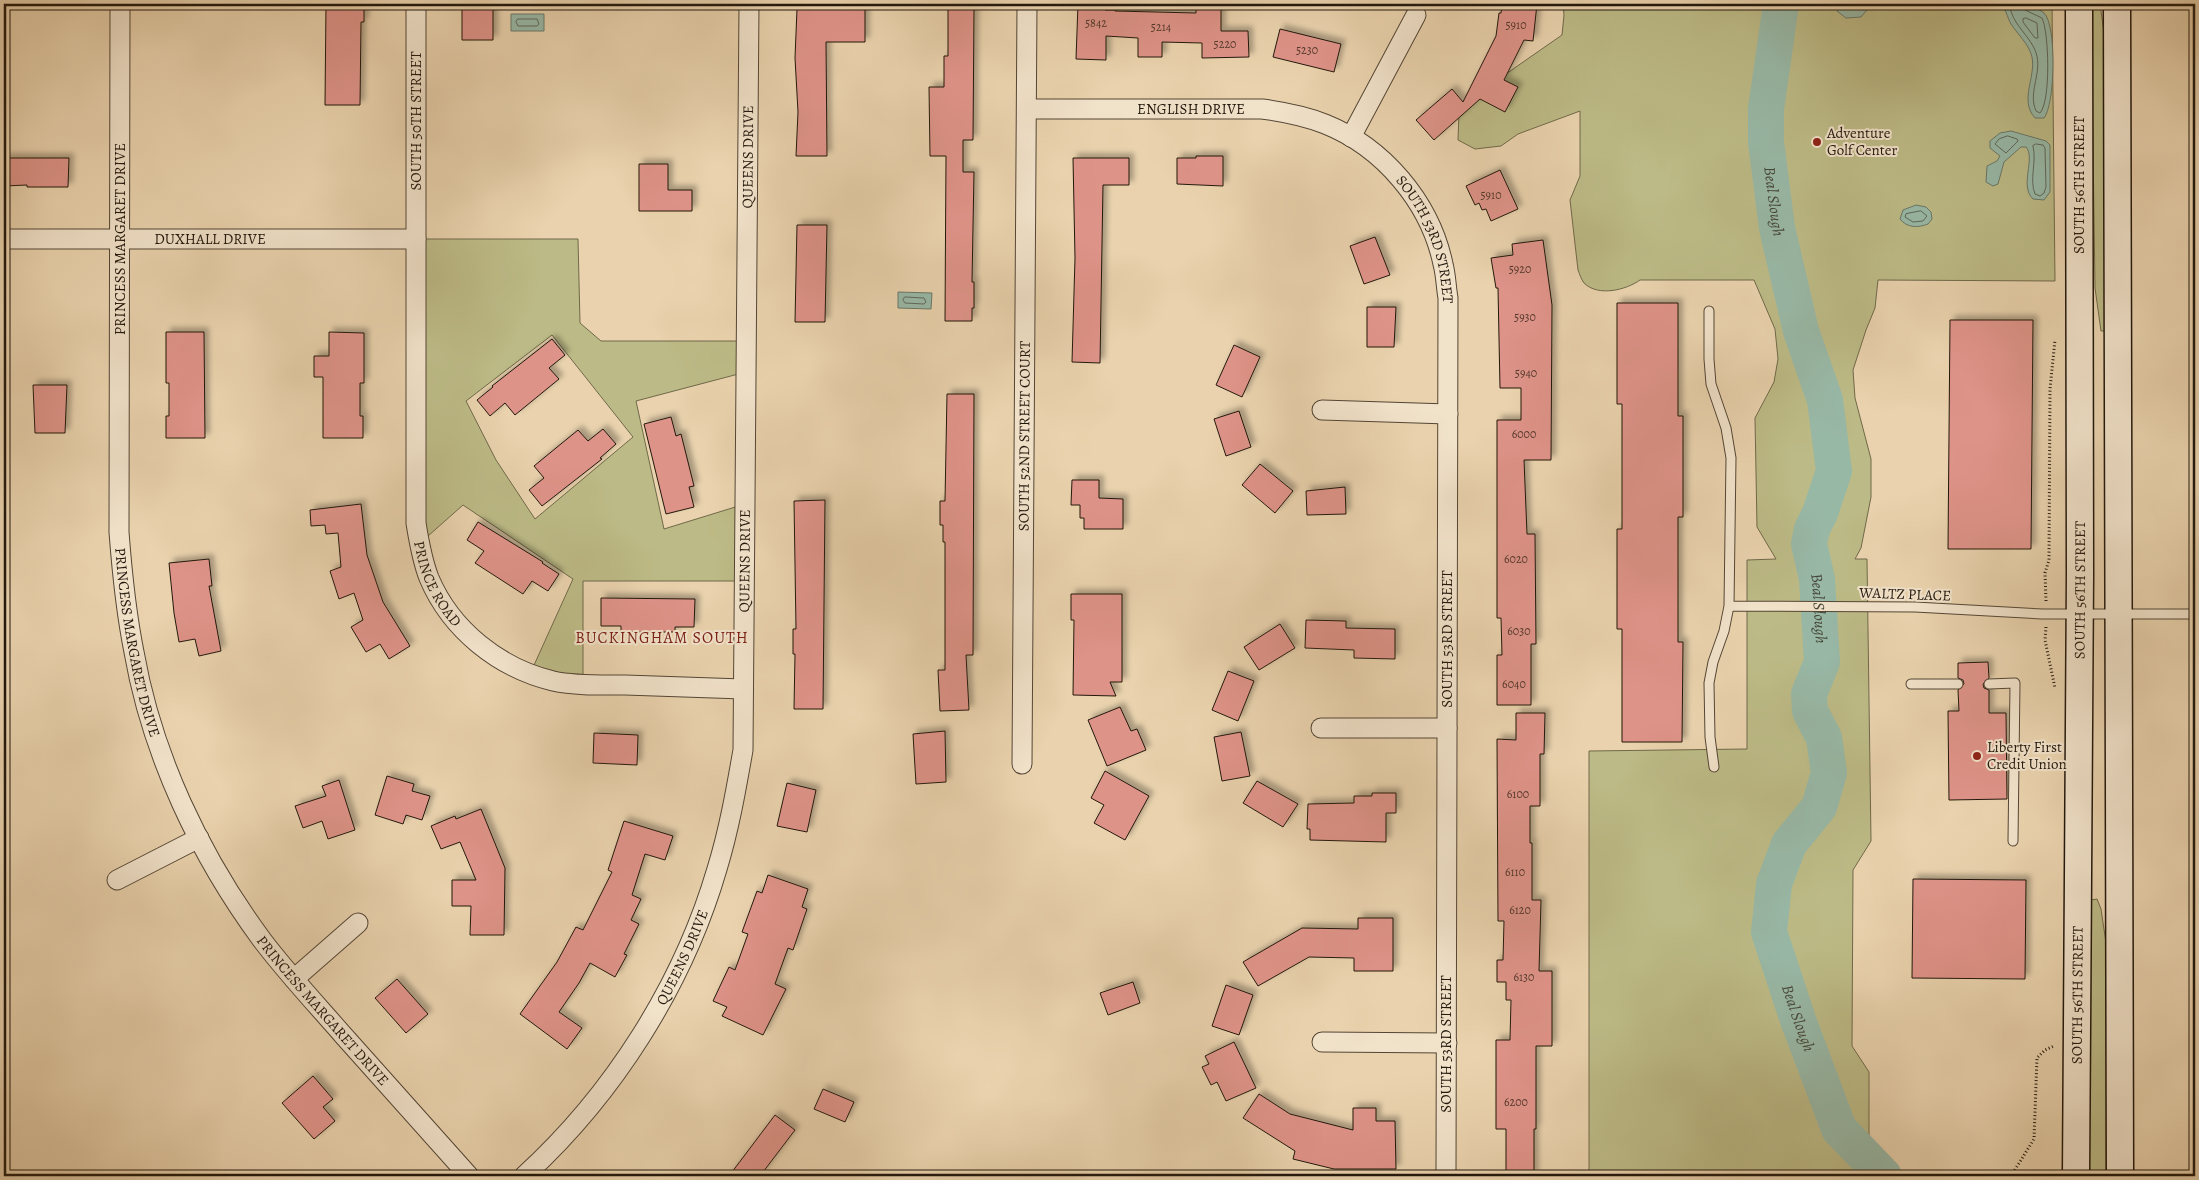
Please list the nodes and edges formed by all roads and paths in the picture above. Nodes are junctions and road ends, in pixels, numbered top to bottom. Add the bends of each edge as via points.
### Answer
1 (120, 4) edge
2 (416, 4) edge
3 (749, 4) edge
4 (1027, 4) edge
5 (2079, 4) edge
6 (2117, 4) edge
7 (1416, 15) dead end
8 (1027, 109) junction
9 (1351, 137) junction
10 (120, 238) junction
11 (4, 239) edge
12 (416, 239) junction
13 (1708, 311) dead end
14 (1322, 410) dead end
15 (1448, 414) junction
16 (1729, 606) junction
17 (2080, 614) junction
18 (2119, 614) junction
19 (2195, 614) edge
20 (1911, 684) dead end
21 (1958, 684) dead end
22 (1989, 684) dead end
23 (743, 689) junction
24 (1321, 728) dead end
25 (1447, 728) junction
26 (1022, 764) dead end
27 (1714, 767) dead end
28 (199, 838) junction
29 (2013, 841) dead end
30 (117, 880) dead end
31 (358, 922) dead end
32 (294, 979) junction
33 (1322, 1042) dead end
34 (1447, 1042) junction
35 (469, 1176) edge
36 (524, 1176) edge
37 (1446, 1176) edge
38 (2076, 1176) edge
39 (2120, 1176) edge

1 - 10 street, PRINCESS MARGARET DRIVE
2 - 12 street, SOUTH 50TH STREET
3 - 23 street, QUEENS DRIVE
4 - 8 street, SOUTH 52ND STREET COURT
5 - 17 main road, SOUTH 56TH STREET
6 - 18 main road
7 - 9 street
8 - 9 street, ENGLISH DRIVE via 1262,109 1324,123
8 - 26 street, SOUTH 52ND STREET COURT
9 - 15 street, SOUTH 53RD STREET via 1378,156 1401,179 1420,205 1434,234 1448,298
10 - 11 street, DUXHALL DRIVE
10 - 12 street, DUXHALL DRIVE
10 - 28 street, PRINCESS MARGARET DRIVE via 120,532 123,587 134,654 150,717 172,779
12 - 23 street, PRINCE ROAD via 416,523 421,555 442,602 480,645 530,674 583,684
13 - 16 lane via 1711,384 1730,446
14 - 15 street
15 - 25 street, SOUTH 53RD STREET
16 - 17 lane, WALTZ PLACE via 1915,607 1990,613
16 - 27 lane via 1709,683
17 - 18 lane, WALTZ PLACE
17 - 38 main road, SOUTH 56TH STREET
18 - 19 lane, WALTZ PLACE
18 - 39 main road
20 - 21 lane
22 - 29 lane via 2015,683
23 - 36 street, QUEENS DRIVE via 743,750 733,810 717,869 693,936 644,1032 609,1082 574,1125
24 - 25 street
25 - 34 street, SOUTH 53RD STREET
28 - 30 street
28 - 32 street, PRINCESS MARGARET DRIVE via 262,940
31 - 32 street
32 - 35 street, PRINCESS MARGARET DRIVE
33 - 34 street
34 - 37 street, SOUTH 53RD STREET

